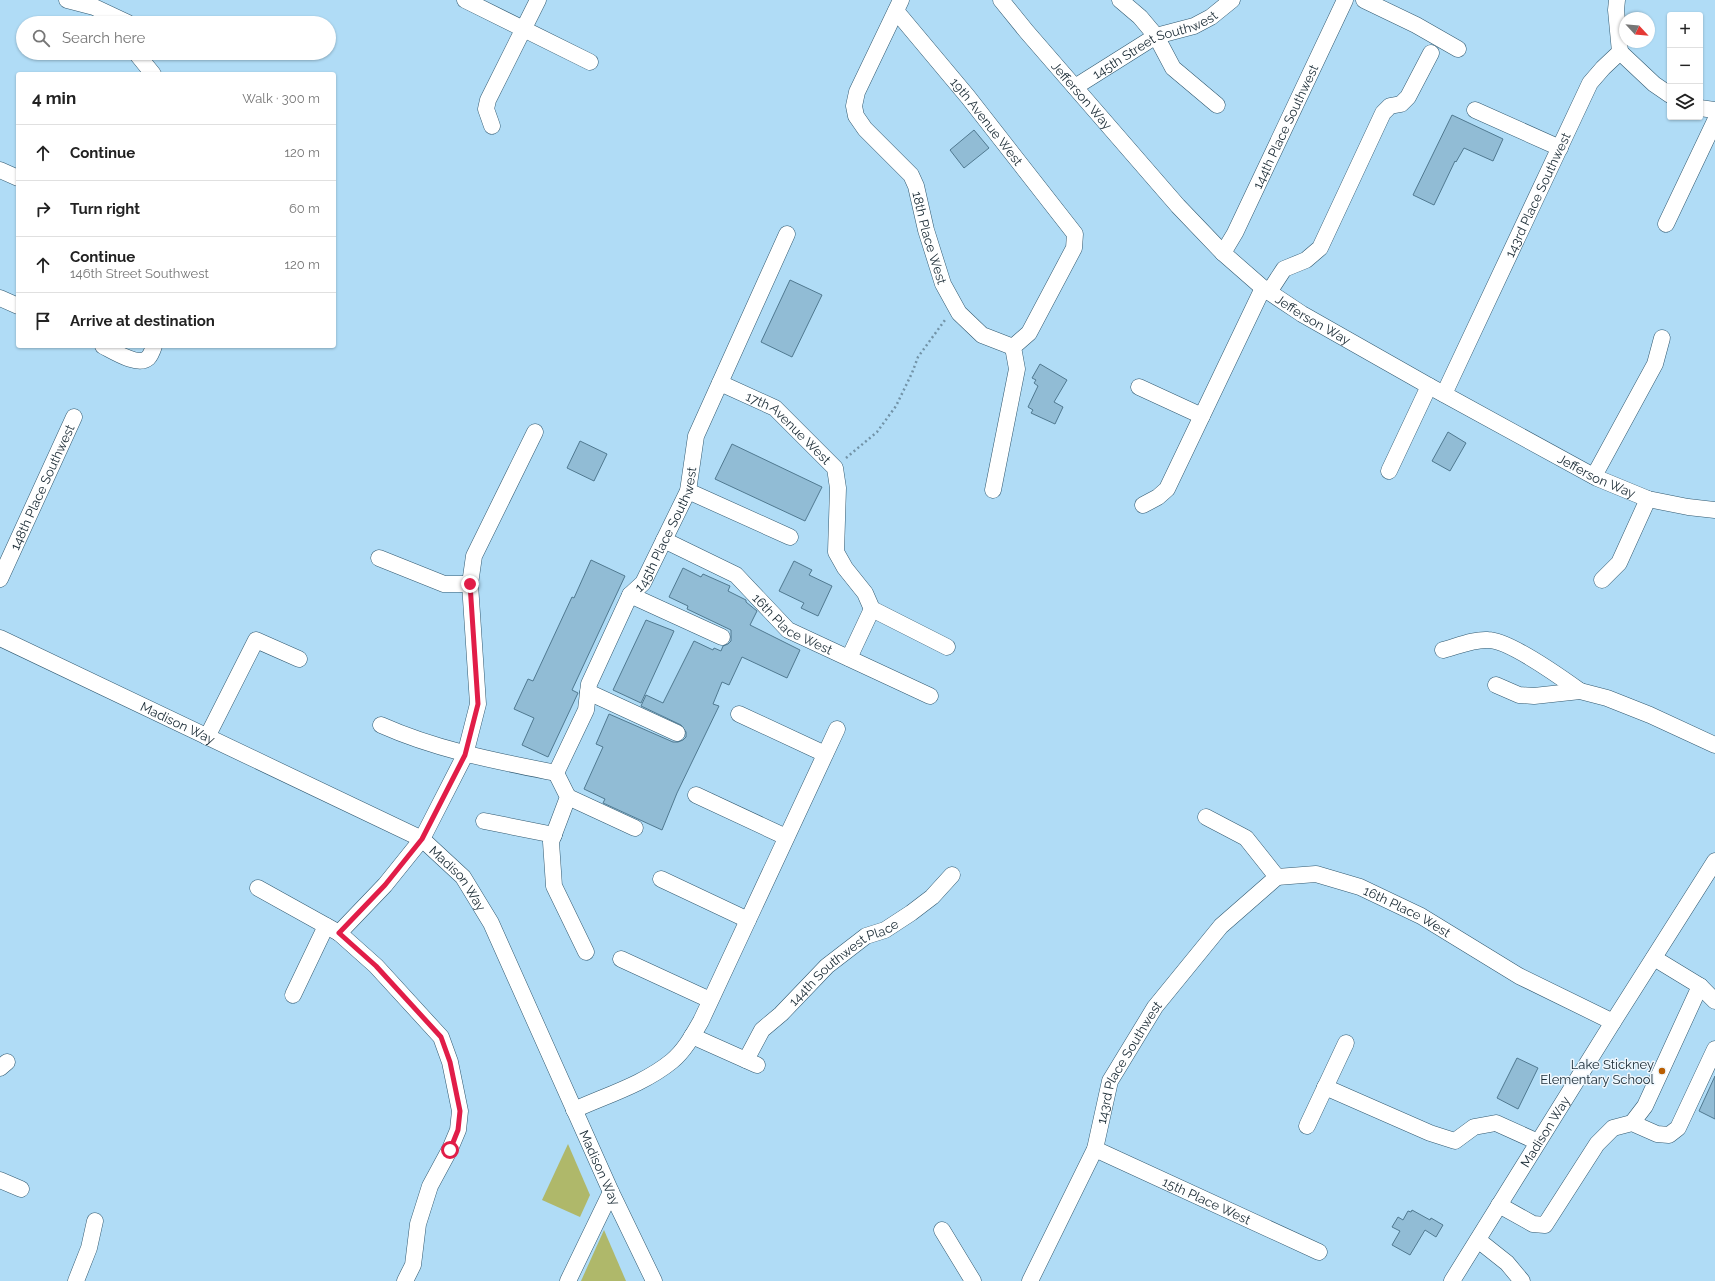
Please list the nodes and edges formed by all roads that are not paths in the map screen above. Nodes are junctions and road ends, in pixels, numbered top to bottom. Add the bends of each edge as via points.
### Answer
1 (67, 0) edge
2 (466, 0) edge
3 (538, 0) edge
4 (1001, 0) edge
5 (1120, 0) edge
6 (1232, 0) edge
7 (1346, 0) edge
8 (1364, 0) edge
9 (1617, 0) edge
10 (898, 6) edge
11 (113, 16) edge
12 (523, 28) junction
13 (1156, 36) junction
14 (1458, 49) dead end
15 (1620, 52) junction
16 (1430, 53) dead end
17 (142, 60) edge
18 (590, 62) dead end
19 (151, 72) edge
20 (1075, 87) junction
21 (1667, 93) edge
22 (1217, 104) dead end
23 (1703, 108) edge
24 (1475, 110) dead end
25 (1715, 110) edge
26 (1715, 121) edge
27 (492, 126) dead end
28 (1560, 148) junction
29 (0, 170) edge
30 (16, 177) edge
31 (1666, 224) dead end
32 (787, 234) dead end
33 (1223, 253) junction
34 (1266, 290) junction
35 (0, 298) edge
36 (16, 305) edge
37 (1662, 338) dead end
38 (1013, 347) junction
39 (107, 348) edge
40 (153, 348) edge
41 (720, 382) junction
42 (1429, 386) junction
43 (1139, 387) dead end
44 (1444, 394) junction
45 (1202, 416) junction
46 (74, 417) dead end
47 (535, 432) dead end
48 (1389, 471) dead end
49 (1594, 476) junction
50 (993, 490) dead end
51 (688, 491) junction
52 (1648, 498) junction
53 (1143, 505) dead end
54 (1715, 510) edge
55 (790, 537) dead end
56 (664, 540) junction
57 (379, 558) dead end
58 (0, 579) edge
59 (1602, 580) dead end
60 (470, 584) junction
61 (630, 595) junction
62 (872, 609) junction
63 (722, 637) dead end
64 (0, 638) edge
65 (947, 647) dead end
66 (1443, 650) dead end
67 (849, 658) junction
68 (299, 659) dead end
69 (1496, 685) dead end
70 (1580, 691) junction
71 (588, 692) junction
72 (930, 696) dead end
73 (739, 714) dead end
74 (381, 725) dead end
75 (837, 729) dead end
76 (677, 733) dead end
77 (207, 737) junction
78 (1715, 746) edge
79 (825, 754) junction
80 (465, 755) junction
81 (556, 773) junction
82 (696, 795) dead end
83 (568, 797) junction
84 (1206, 817) dead end
85 (484, 821) dead end
86 (635, 828) dead end
87 (786, 837) junction
88 (552, 838) junction
89 (422, 839) junction
90 (1715, 861) edge
91 (952, 875) dead end
92 (1277, 877) junction
93 (661, 879) dead end
94 (258, 888) dead end
95 (748, 920) junction
96 (332, 930) junction
97 (586, 952) dead end
98 (1654, 958) junction
99 (621, 959) dead end
100 (1700, 986) junction
101 (293, 995) dead end
102 (710, 1000) junction
103 (1715, 1001) edge
104 (1613, 1022) junction
105 (692, 1036) junction
106 (1346, 1043) dead end
107 (1715, 1049) edge
108 (1325, 1086) junction
109 (574, 1110) junction
110 (1632, 1123) junction
111 (1307, 1126) dead end
112 (1538, 1142) junction
113 (1095, 1148) junction
114 (0, 1180) edge
115 (20, 1189) dead end
116 (611, 1192) junction
117 (1499, 1205) junction
118 (95, 1221) dead end
119 (942, 1230) dead end
120 (1478, 1240) junction
121 (1319, 1252) dead end
122 (76, 1281) edge
123 (405, 1281) edge
124 (568, 1281) edge
125 (654, 1281) edge
126 (973, 1281) edge
127 (1030, 1281) edge
128 (1452, 1281) edge
129 (1522, 1281) edge

1 - 11 street via 94,6
2 - 12 street
3 - 12 street
4 - 20 street, Jefferson Way
5 - 13 street via 1140,17
6 - 13 street, 145th Street Southwest via 1211,17 1194,26
7 - 33 street, 144th Place Southwest via 1239,226
8 - 14 street
9 - 15 street
10 - 38 street, 18th Place West via 857,92 854,106 856,116 865,130 911,175 943,284 959,314 982,335
10 - 38 street, 19th Avenue West via 1075,234 1074,248 1029,333
12 - 18 street
12 - 27 street via 488,100 486,109
13 - 20 street, 145th Street Southwest
13 - 22 street via 1173,68
15 - 21 street
15 - 28 street, 143rd Place Southwest via 1590,83
16 - 34 street via 1408,97 1401,104 1390,106 1383,113 1320,248 1306,260 1284,269
17 - 19 street
20 - 33 street, Jefferson Way via 1178,206
23 - 25 street
24 - 28 street
26 - 31 street
28 - 44 street, 143rd Place Southwest
29 - 30 street
32 - 41 street, 145th Place Southwest
33 - 34 street, Jefferson Way
34 - 42 street, Jefferson Way via 1302,314
34 - 45 street
35 - 36 street
37 - 49 street via 1655,364
38 - 50 street via 1017,369
39 - 40 street via 132,360 141,361 149,358
41 - 51 street, 145th Place Southwest via 696,436
41 - 62 street, 17th Avenue West via 775,408 835,468 838,488 836,552 845,568 866,593
42 - 44 street, Jefferson Way
42 - 48 street
43 - 45 street
44 - 49 street, Jefferson Way
45 - 53 street via 1167,489
46 - 58 street, 148th Place Southwest
47 - 60 street via 474,556
49 - 52 street, Jefferson Way
51 - 55 street
51 - 56 street, 145th Place Southwest
52 - 54 street, Jefferson Way
52 - 59 street via 1619,564
56 - 61 street, 145th Place Southwest via 643,583
56 - 67 street, 16th Place West via 736,575 788,630
57 - 60 street via 444,584
60 - 80 street via 478,704
61 - 63 street
61 - 71 street, 145th Place Southwest via 589,684
62 - 65 street
62 - 67 street
64 - 77 street, Madison Way
66 - 70 street via 1480,640 1491,640 1552,670
67 - 72 street, 16th Place West
68 - 77 street via 256,640
69 - 70 street via 1527,696
70 - 78 street via 1607,698 1650,715
71 - 76 street
71 - 81 street, 145th Place Southwest via 586,710
73 - 79 street
74 - 80 street via 407,737
75 - 79 street
77 - 89 street, Madison Way
79 - 87 street
80 - 81 street
80 - 89 street
81 - 83 street
82 - 87 street
83 - 86 street
83 - 88 street
84 - 92 street via 1246,838
85 - 88 street
87 - 95 street
88 - 97 street via 554,886
89 - 96 street via 385,885
89 - 109 street, Madison Way via 463,877 490,923
90 - 98 street, Madison Way
91 - 105 street, 144th Southwest Place via 911,913 885,930 866,936 827,966 762,1030 751,1062
92 - 104 street, 16th Place West via 1316,874 1360,887 1420,916 1519,976
92 - 113 street, 143rd Place Southwest via 1221,926 1155,1007 1110,1081
93 - 95 street
94 - 96 street
95 - 102 street
96 - 101 street
96 - 123 street via 376,966 441,1037 450,1062 460,1111 458,1130 427,1194 418,1224 413,1265
98 - 100 street
98 - 104 street, Madison Way
99 - 102 street
100 - 103 street
100 - 110 street via 1645,1106
102 - 105 street
104 - 112 street, Madison Way
105 - 109 street via 673,1060 651,1076
106 - 108 street
107 - 110 street via 1678,1128 1669,1135 1657,1134
108 - 111 street
108 - 112 street via 1430,1133 1455,1141 1474,1127 1496,1123
109 - 116 street, Madison Way
110 - 117 street via 1613,1128 1597,1144 1545,1225 1533,1224
112 - 117 street, Madison Way
113 - 121 street, 15th Place West
113 - 127 street, 143rd Place Southwest
114 - 115 street
116 - 124 street
116 - 125 street, Madison Way
117 - 120 street, Madison Way
118 - 122 street via 89,1248
119 - 126 street
120 - 128 street, Madison Way
120 - 129 street via 1508,1263

